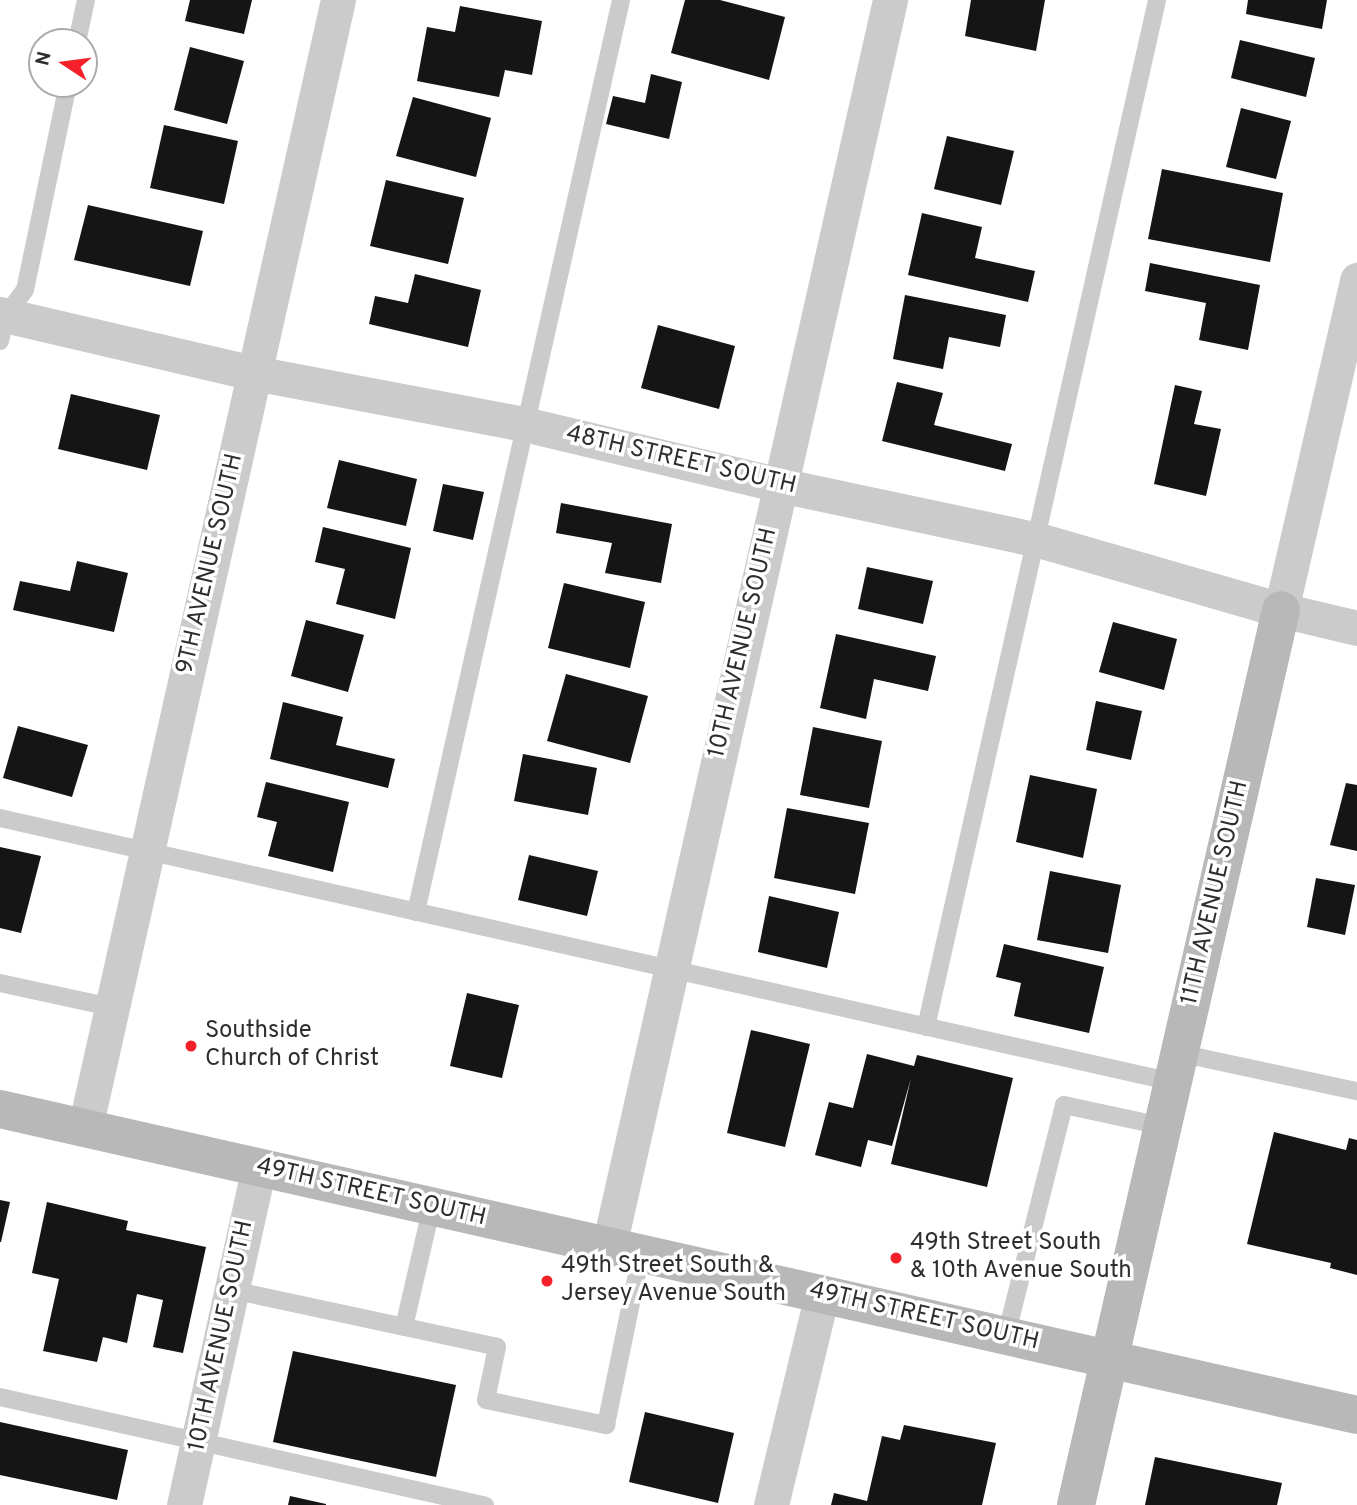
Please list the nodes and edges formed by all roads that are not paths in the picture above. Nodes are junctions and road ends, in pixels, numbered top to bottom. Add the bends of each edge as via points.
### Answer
1 (86, 0) edge
2 (338, 0) edge
3 (621, 0) edge
4 (891, 0) edge
5 (1157, 0) edge
6 (80, 28) edge
7 (65, 98) edge
8 (1357, 280) edge
9 (2, 323) edge
10 (254, 373) junction
11 (524, 424) junction
12 (780, 485) junction
13 (1035, 539) junction
14 (1281, 610) junction
15 (1357, 628) edge
16 (0, 818) edge
17 (147, 851) junction
18 (416, 912) junction
19 (671, 969) junction
20 (0, 983) edge
21 (111, 1007) junction
22 (926, 1027) junction
23 (1176, 1068) junction
24 (1357, 1091) edge
25 (0, 1109) edge
26 (1163, 1126) junction
27 (85, 1128) junction
28 (259, 1168) junction
29 (432, 1206) junction
30 (625, 1250) junction
31 (232, 1290) junction
32 (822, 1294) junction
33 (404, 1327) junction
34 (1006, 1336) junction
35 (1109, 1359) junction
36 (0, 1397) edge
37 (1357, 1415) edge
38 (198, 1441) junction
39 (184, 1505) edge
40 (485, 1505) edge
41 (771, 1505) edge
42 (1076, 1505) edge

1 - 6 lane
2 - 10 street, 9TH AVENUE SOUTH
3 - 11 lane
4 - 12 street, 10TH AVENUE SOUTH
5 - 13 lane
7 - 9 lane via 25,290
8 - 14 street, 11TH AVENUE SOUTH
9 - 10 street, 48TH STREET SOUTH
10 - 11 street, 48TH STREET SOUTH
10 - 17 street, 9TH AVENUE SOUTH
11 - 12 street, 48TH STREET SOUTH
11 - 18 lane
12 - 13 street, 48TH STREET SOUTH
12 - 19 street, 10TH AVENUE SOUTH
13 - 14 street, 48TH STREET SOUTH
13 - 22 lane
14 - 15 street, 48TH STREET SOUTH
14 - 23 main road, 11TH AVENUE SOUTH
16 - 17 lane
17 - 18 lane
17 - 21 street, 9TH AVENUE SOUTH
18 - 19 lane
19 - 22 lane
19 - 30 street, 10TH AVENUE SOUTH
20 - 21 lane
21 - 27 street, 9TH AVENUE SOUTH
22 - 23 lane
23 - 24 lane
23 - 26 main road, 11TH AVENUE SOUTH
25 - 27 main road, 49TH STREET SOUTH
26 - 34 lane via 1064,1105
26 - 35 main road, 11TH AVENUE SOUTH
27 - 28 main road, 49TH STREET SOUTH
28 - 29 main road, 49TH STREET SOUTH
28 - 31 street, 10TH AVENUE SOUTH
29 - 30 main road, 49TH STREET SOUTH
29 - 33 lane
30 - 32 main road, 49TH STREET SOUTH
30 - 33 lane via 606,1425 486,1399 497,1348
31 - 33 lane
31 - 38 street, 10TH AVENUE SOUTH
32 - 34 main road, 49TH STREET SOUTH
32 - 41 street
34 - 35 main road, 49TH STREET SOUTH
35 - 37 main road, 49TH STREET SOUTH
35 - 42 main road, 11TH AVENUE SOUTH
36 - 38 lane
38 - 39 street, 10TH AVENUE SOUTH
38 - 40 lane

